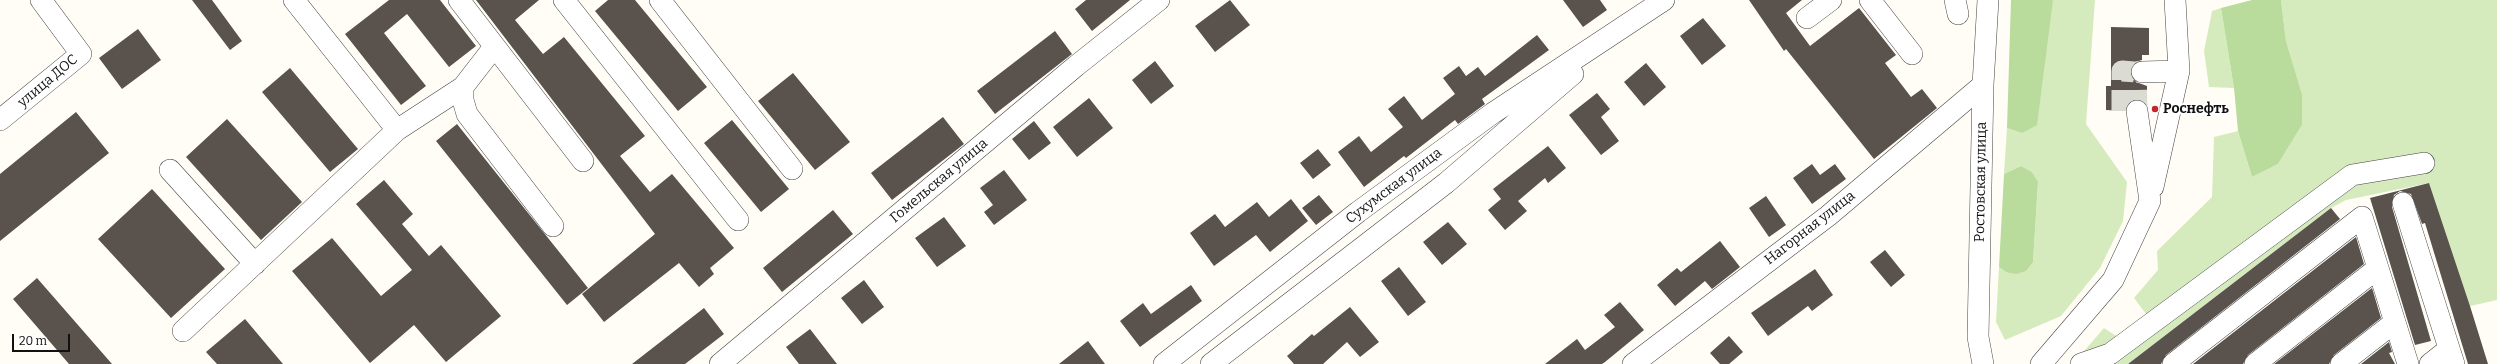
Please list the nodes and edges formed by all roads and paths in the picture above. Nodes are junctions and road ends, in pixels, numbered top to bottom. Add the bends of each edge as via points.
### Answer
1 (40, 0) edge
2 (460, 0) edge
3 (564, 0) edge
4 (660, 0) edge
5 (1159, 0) edge
6 (1664, 0) edge
7 (1831, 0) edge
8 (1870, 0) edge
9 (1988, 0) edge
10 (2175, 0) edge
11 (303, 3) edge
12 (1807, 18) dead end
13 (1634, 21) junction
14 (494, 47) junction
15 (1912, 54) dead end
16 (2178, 71) junction
17 (2142, 72) tunnel mouth
18 (1983, 85) junction
19 (463, 87) junction
20 (2130, 111) tunnel mouth
21 (0, 120) edge
22 (397, 130) junction
23 (582, 162) dead end
24 (2424, 164) dead end
25 (792, 169) dead end
26 (170, 170) dead end
27 (2150, 201) junction
28 (2403, 203) dead end
29 (738, 220) dead end
30 (553, 226) dead end
31 (255, 264) junction
32 (2378, 268) junction
33 (2395, 322) junction
34 (183, 331) dead end
35 (2451, 357) edge
36 (720, 364) edge
37 (1164, 364) edge
38 (1211, 364) edge
39 (1633, 364) edge
40 (1983, 364) edge
41 (2041, 364) edge
42 (2081, 364) edge
43 (2172, 364) edge
44 (2255, 364) edge
45 (2341, 364) edge
46 (2408, 364) edge
47 (2430, 364) edge

1 - 21 street, улица ДОС via 81,54
2 - 14 street
3 - 29 street
4 - 25 street
5 - 36 street, Гомельская улица via 1076,66
6 - 13 street, Сухумская улица
7 - 12 street
8 - 15 street
9 - 18 street, Ростовская улица
10 - 16 street
11 - 22 street
13 - 37 street, Сухумская улица via 1493,113 1358,212
13 - 38 street, Сухумская улица via 1446,183
14 - 19 street
14 - 23 street
16 - 17 street
16 - 27 street
18 - 39 street, Нагорная улица via 1828,216
18 - 40 street, Ростовская улица via 1978,337
19 - 22 street
19 - 30 street via 467,114
20 - 27 street via 2144,157
22 - 31 street
24 - 42 street via 2352,175 2110,354
26 - 31 street
27 - 41 street via 2113,280
28 - 35 street
31 - 34 street
32 - 33 street
32 - 43 street via 2362,217
32 - 44 street
33 - 45 street
33 - 46 street
35 - 47 street

